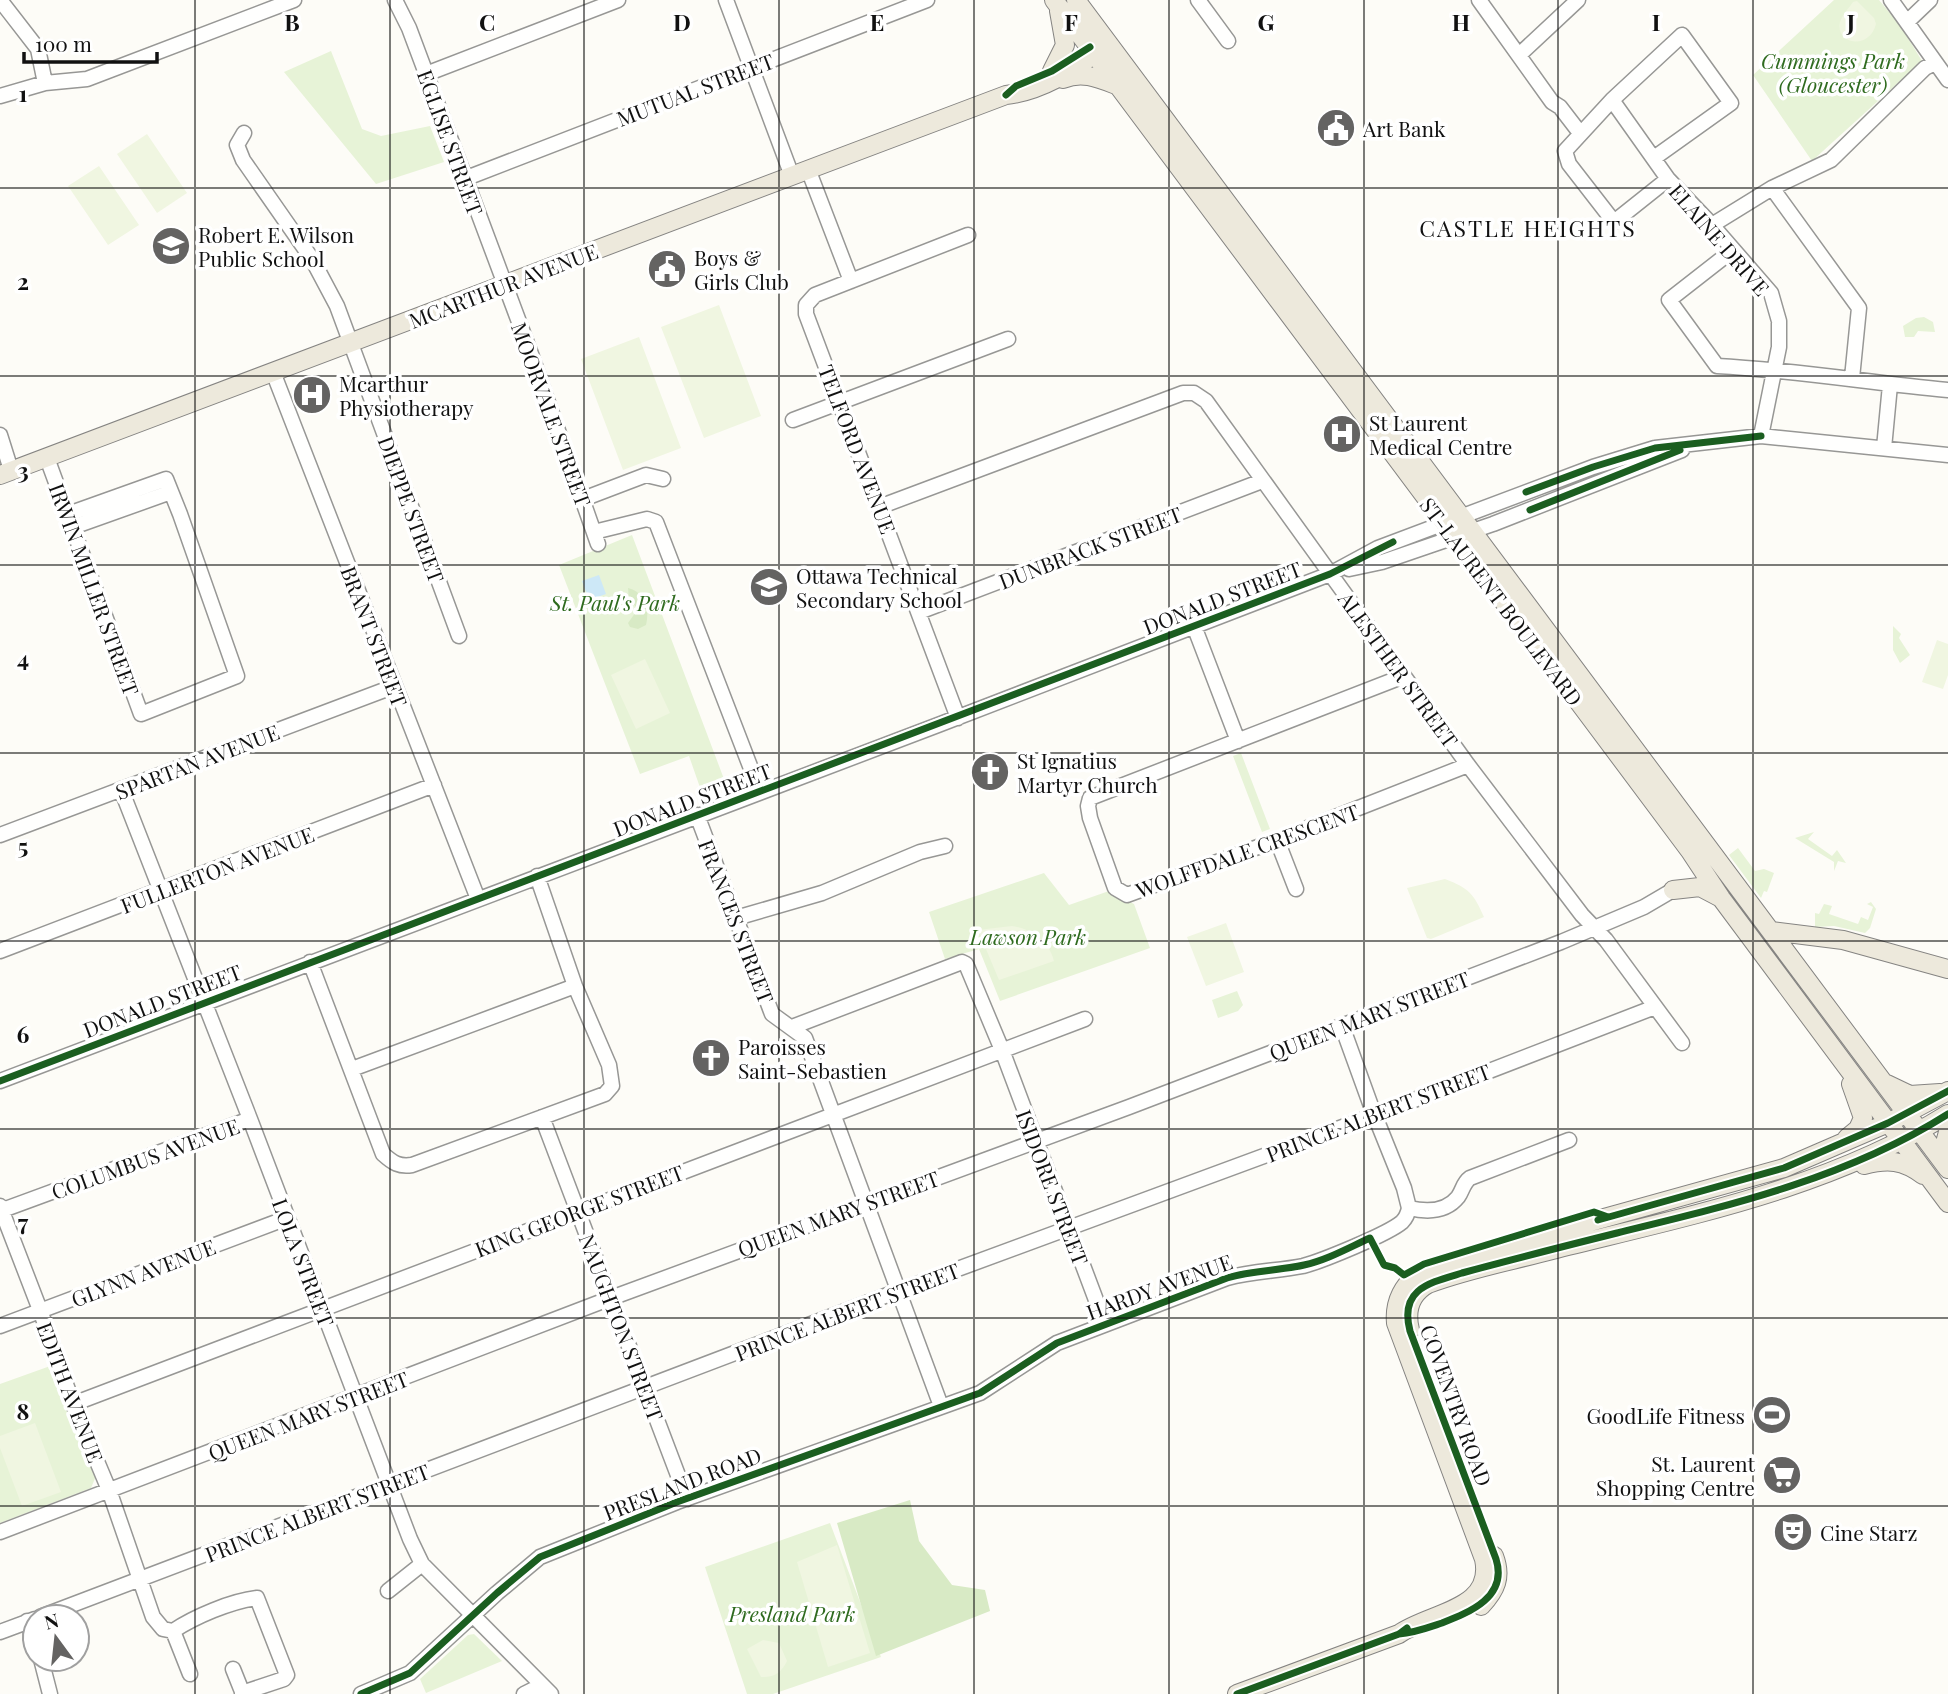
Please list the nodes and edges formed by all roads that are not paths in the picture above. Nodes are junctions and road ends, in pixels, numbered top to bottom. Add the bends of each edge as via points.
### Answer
1 (294, 0) edge
2 (395, 0) edge
3 (618, 0) edge
4 (726, 0) edge
5 (927, 0) edge
6 (1076, 0) edge
7 (1198, 0) edge
8 (1479, 0) edge
9 (1578, 0) edge
10 (1891, 0) edge
11 (1930, 0) edge
12 (0, 1) edge
13 (1056, 2) edge
14 (1907, 22) junction
15 (1228, 40) dead end
16 (1097, 47) junction
17 (1519, 55) junction
18 (1935, 63) junction
19 (752, 68) junction
20 (426, 74) junction
21 (1047, 78) junction
22 (1948, 80) edge
23 (45, 83) junction
24 (1118, 85) junction
25 (0, 96) edge
26 (1612, 100) junction
27 (244, 133) dead end
28 (1580, 133) junction
29 (1654, 158) junction
30 (800, 172) junction
31 (464, 179) junction
32 (1668, 179) junction
33 (1772, 188) junction
34 (1712, 225) junction
35 (968, 235) dead end
36 (1733, 250) junction
37 (850, 281) junction
38 (504, 285) junction
39 (1009, 339) dead end
40 (351, 343) junction
41 (1774, 369) junction
42 (273, 372) junction
43 (1852, 378) junction
44 (1890, 385) junction
45 (1948, 390) edge
46 (840, 401) junction
47 (793, 420) dead end
48 (0, 435) edge
49 (1761, 436) junction
50 (1884, 448) junction
51 (1948, 455) edge
52 (47, 457) junction
53 (6, 472) edge
54 (663, 479) dead end
55 (1262, 481) junction
56 (583, 499) junction
57 (879, 507) junction
58 (70, 521) junction
59 (1458, 527) junction
60 (1331, 574) junction
61 (919, 612) junction
62 (1194, 626) junction
63 (459, 636) dead end
64 (1404, 676) junction
65 (395, 686) junction
66 (958, 718) junction
67 (1238, 741) junction
68 (1468, 765) junction
69 (434, 785) junction
70 (121, 789) junction
71 (760, 792) junction
72 (697, 815) junction
73 (0, 835) edge
74 (1277, 840) junction
75 (945, 846) dead end
76 (1690, 851) junction
77 (537, 876) junction
78 (1296, 889) dead end
79 (1673, 890) junction
80 (160, 891) junction
81 (1721, 898) junction
82 (478, 899) junction
83 (736, 918) junction
84 (1595, 929) junction
85 (1770, 931) junction
86 (1810, 936) junction
87 (1783, 947) junction
88 (0, 951) edge
89 (1765, 956) junction
90 (310, 962) junction
91 (1948, 969) edge
92 (575, 986) junction
93 (204, 1002) junction
94 (1655, 1007) junction
95 (1085, 1019) dead end
96 (1342, 1026) junction
97 (792, 1027) junction
98 (1682, 1043) dead end
99 (1002, 1050) junction
100 (1839, 1055) junction
101 (352, 1069) junction
102 (0, 1081) edge
103 (1883, 1082) junction
104 (1947, 1091) edge
105 (1907, 1114) junction
106 (1948, 1114) edge
107 (832, 1115) junction
108 (1375, 1115) junction
109 (542, 1117) junction
110 (250, 1119) junction
111 (1888, 1123) junction
112 (1920, 1131) junction
113 (1948, 1132) edge
114 (1035, 1140) junction
115 (1569, 1140) dead end
116 (1901, 1141) junction
117 (1819, 1154) junction
118 (1947, 1167) edge
119 (1837, 1171) junction
120 (1933, 1184) junction
121 (866, 1203) junction
122 (1948, 1203) edge
123 (1409, 1208) junction
124 (0, 1209) edge
125 (578, 1210) junction
126 (287, 1218) junction
127 (1068, 1228) junction
128 (898, 1291) junction
129 (611, 1298) junction
130 (322, 1308) junction
131 (40, 1310) junction
132 (1105, 1324) junction
133 (0, 1326) edge
134 (1043, 1351) joint
135 (645, 1388) junction
136 (356, 1396) junction
137 (73, 1404) junction
138 (941, 1406) junction
139 (389, 1485) junction
140 (109, 1490) junction
141 (687, 1499) junction
142 (0, 1532) edge
143 (422, 1564) junction
144 (140, 1579) junction
145 (388, 1591) dead end
146 (76, 1603) edge
147 (474, 1616) junction
148 (21, 1624) edge
149 (173, 1631) junction
150 (0, 1632) edge
151 (1399, 1634) junction
152 (233, 1668) dead end
153 (45, 1673) edge
154 (190, 1674) dead end
155 (547, 1689) edge
156 (242, 1693) edge
157 (50, 1694) edge
158 (361, 1694) edge
159 (524, 1694) edge
160 (1237, 1694) edge

1 - 23 street via 87,79
2 - 20 street, EGLISE STREET
3 - 20 street
4 - 19 street
5 - 19 street, MUTUAL STREET
6 - 16 main road, ST-LAURENT BOULEVARD
7 - 15 street
8 - 17 street
9 - 17 street
10 - 14 street
11 - 14 street
12 - 23 street via 38,49
13 - 16 main road, ST-LAURENT BOULEVARD
13 - 21 main road via 1065,45
14 - 18 street
16 - 21 main road, MCARTHUR AVENUE
16 - 24 main road, ST-LAURENT BOULEVARD
16 - 59 main road, ST-LAURENT BOULEVARD
17 - 28 street
18 - 22 street
18 - 33 street via 1831,160
19 - 30 street
19 - 31 street, MUTUAL STREET
20 - 31 street, EGLISE STREET
21 - 24 main road via 1096,76
21 - 30 main road, MCARTHUR AVENUE via 1021,93 1006,94
23 - 25 street
24 - 59 main road, ST-LAURENT BOULEVARD
26 - 28 street
26 - 29 street, ELAINE DRIVE
26 - 29 street via 1682,35 1731,103
27 - 40 street, DIEPPE STREET via 237,145 240,153 317,267
28 - 32 street via 1564,151 1566,158 1614,222
29 - 32 street, ELAINE DRIVE
30 - 37 street
30 - 38 main road, MCARTHUR AVENUE
31 - 38 street, EGLISE STREET
32 - 34 street, ELAINE DRIVE
33 - 34 street
33 - 43 street via 1859,308
34 - 36 street, ELAINE DRIVE
35 - 37 street
36 - 41 street, ELAINE DRIVE via 1772,293 1779,321
36 - 41 street via 1669,300 1717,366
37 - 46 street, TELFORD AVENUE via 806,305
38 - 40 main road, MCARTHUR AVENUE
38 - 56 street, MOORVALE STREET
39 - 46 street
40 - 42 main road, MCARTHUR AVENUE
40 - 63 street, DIEPPE STREET
41 - 43 street
41 - 49 street, ELAINE DRIVE
42 - 52 main road, MCARTHUR AVENUE
42 - 65 street, BRANT STREET
43 - 44 street
44 - 45 street
44 - 50 street
46 - 47 street
46 - 57 street, TELFORD AVENUE
48 - 53 street
49 - 50 street, DONALD STREET
49 - 59 street, DONALD STREET via 1699,442 1530,510
50 - 51 street, DONALD STREET
52 - 53 main road, MCARTHUR AVENUE
52 - 58 street, IRWIN MILLER STREET
54 - 56 street via 646,475
55 - 57 street, ALESTHER STREET via 1206,401 1194,393 1183,393
55 - 60 street, ALESTHER STREET
55 - 61 street, DUNBRACK STREET
56 - 71 street, MOORVALE STREET via 596,538 647,519 656,522
57 - 61 street, TELFORD AVENUE
58 - 58 street, IRWIN MILLER STREET via 166,479 237,676 141,714
59 - 60 street, DONALD STREET via 1382,562
59 - 76 main road, ST-LAURENT BOULEVARD
59 - 85 main road, ST-LAURENT BOULEVARD
60 - 62 street, DONALD STREET
60 - 64 street, ALESTHER STREET
61 - 66 street, TELFORD AVENUE
62 - 66 street, DONALD STREET
62 - 67 street
64 - 67 street, WOLFFDALE CRESCENT
64 - 68 street, ALESTHER STREET
65 - 69 street, BRANT STREET
65 - 70 street, SPARTAN AVENUE
66 - 71 street, DONALD STREET
67 - 74 street, WOLFFDALE CRESCENT via 1090,797 1090,818 1115,888 1127,895
68 - 74 street, WOLFFDALE CRESCENT
68 - 84 street, ALESTHER STREET
69 - 80 street, FULLERTON AVENUE
69 - 82 street, BRANT STREET
70 - 73 street, SPARTAN AVENUE
70 - 80 street, LOLA STREET
71 - 72 street, DONALD STREET
72 - 77 street, DONALD STREET
72 - 83 street, FRANCES STREET
74 - 78 street
75 - 83 street via 822,893
76 - 79 main road via 1690,872
76 - 81 main road, ST-LAURENT BOULEVARD
77 - 82 street, DONALD STREET
77 - 92 street
79 - 81 main road via 1704,887
79 - 84 street, QUEEN MARY STREET
80 - 88 street, FULLERTON AVENUE
80 - 93 street, LOLA STREET
81 - 89 main road, ST-LAURENT BOULEVARD
82 - 90 street, DONALD STREET
83 - 97 street, FRANCES STREET via 772,1014
84 - 94 street, ALESTHER STREET
84 - 96 street, QUEEN MARY STREET
85 - 86 main road
85 - 87 main road, ST-LAURENT BOULEVARD
86 - 87 main road
86 - 91 main road via 1851,942
87 - 89 main road
87 - 103 main road, ST-LAURENT BOULEVARD
89 - 100 main road, ST-LAURENT BOULEVARD
90 - 93 street, DONALD STREET
90 - 101 street
92 - 101 street
92 - 109 street via 609,1065 612,1086 605,1094
93 - 102 street, DONALD STREET
93 - 110 street, LOLA STREET
94 - 98 street, ALESTHER STREET
94 - 108 street, PRINCE ALBERT STREET
95 - 99 street, KING GEORGE STREET
96 - 108 street
96 - 114 street, QUEEN MARY STREET
97 - 99 street, ISIDORE STREET via 962,962
97 - 107 street, FRANCES STREET via 805,1038
99 - 107 street, KING GEORGE STREET
99 - 114 street, ISIDORE STREET
100 - 111 main road, ST-LAURENT BOULEVARD
100 - 117 main road via 1863,1118 1852,1136
101 - 109 street via 383,1154 402,1167
103 - 104 main road via 1910,1095
103 - 105 main road, ST-LAURENT BOULEVARD
104 - 105 main road, COVENTRY ROAD
105 - 111 main road, COVENTRY ROAD
105 - 112 main road, ST-LAURENT BOULEVARD
106 - 112 main road, COVENTRY ROAD
107 - 121 street, FRANCES STREET
107 - 125 street, KING GEORGE STREET
108 - 123 street
108 - 127 street, PRINCE ALBERT STREET
109 - 125 street, NAUGHTON STREET
110 - 124 street, COLUMBUS AVENUE
110 - 126 street, LOLA STREET
111 - 116 main road, ST-LAURENT BOULEVARD
111 - 117 main road, COVENTRY ROAD
112 - 116 main road, COVENTRY ROAD
112 - 118 main road, ST-LAURENT BOULEVARD
113 - 118 main road
114 - 121 street, QUEEN MARY STREET
114 - 127 street, ISIDORE STREET
115 - 123 street via 1471,1178 1448,1206 1426,1211
116 - 119 main road, COVENTRY ROAD
116 - 120 main road, ST-LAURENT BOULEVARD
117 - 151 main road, COVENTRY ROAD via 1422,1272 1410,1280 1397,1302 1396,1324 1487,1570 1484,1584 1470,1601
119 - 120 main road via 1898,1161
119 - 151 main road, COVENTRY ROAD via 1746,1200 1462,1273 1417,1291 1408,1307 1410,1331 1498,1573 1496,1585 1480,1606 1413,1633
120 - 122 main road, ST-LAURENT BOULEVARD
121 - 128 street, FRANCES STREET
121 - 129 street, QUEEN MARY STREET
123 - 132 street, HARDY AVENUE via 1396,1226 1318,1261 1227,1278
124 - 131 street, EDITH AVENUE
125 - 129 street, NAUGHTON STREET
125 - 130 street, KING GEORGE STREET
126 - 130 street, LOLA STREET
126 - 131 street, GLYNN AVENUE
127 - 128 street, PRINCE ALBERT STREET
127 - 132 street, ISIDORE STREET
128 - 135 street, PRINCE ALBERT STREET
128 - 138 street, FRANCES STREET
129 - 135 street, NAUGHTON STREET
129 - 136 street, QUEEN MARY STREET
130 - 136 street, LOLA STREET
130 - 137 street, KING GEORGE STREET
131 - 133 street, GLYNN AVENUE
131 - 137 street, EDITH AVENUE
132 - 134 street, HARDY AVENUE
134 - 138 street, PRESLAND ROAD via 991,1388
135 - 139 street, PRINCE ALBERT STREET
135 - 141 street, NAUGHTON STREET
136 - 139 street, LOLA STREET
136 - 140 street, QUEEN MARY STREET
137 - 140 street, EDITH AVENUE
138 - 141 street, PRESLAND ROAD
139 - 143 street, LOLA STREET
139 - 144 street, PRINCE ALBERT STREET
140 - 142 street, QUEEN MARY STREET
140 - 144 street, EDITH AVENUE
141 - 147 street, PRESLAND ROAD via 540,1557
143 - 145 street
143 - 147 street, LOLA STREET
144 - 146 street, PRINCE ALBERT STREET
144 - 149 street, EDITH AVENUE via 153,1617 163,1629
147 - 155 street, LOLA STREET
147 - 158 street, PRESLAND ROAD via 410,1673
148 - 150 street, PRINCE ALBERT STREET
149 - 154 street
149 - 156 street via 257,1598 287,1675
151 - 160 main road, COVENTRY ROAD
152 - 156 street
153 - 157 street
155 - 159 street

